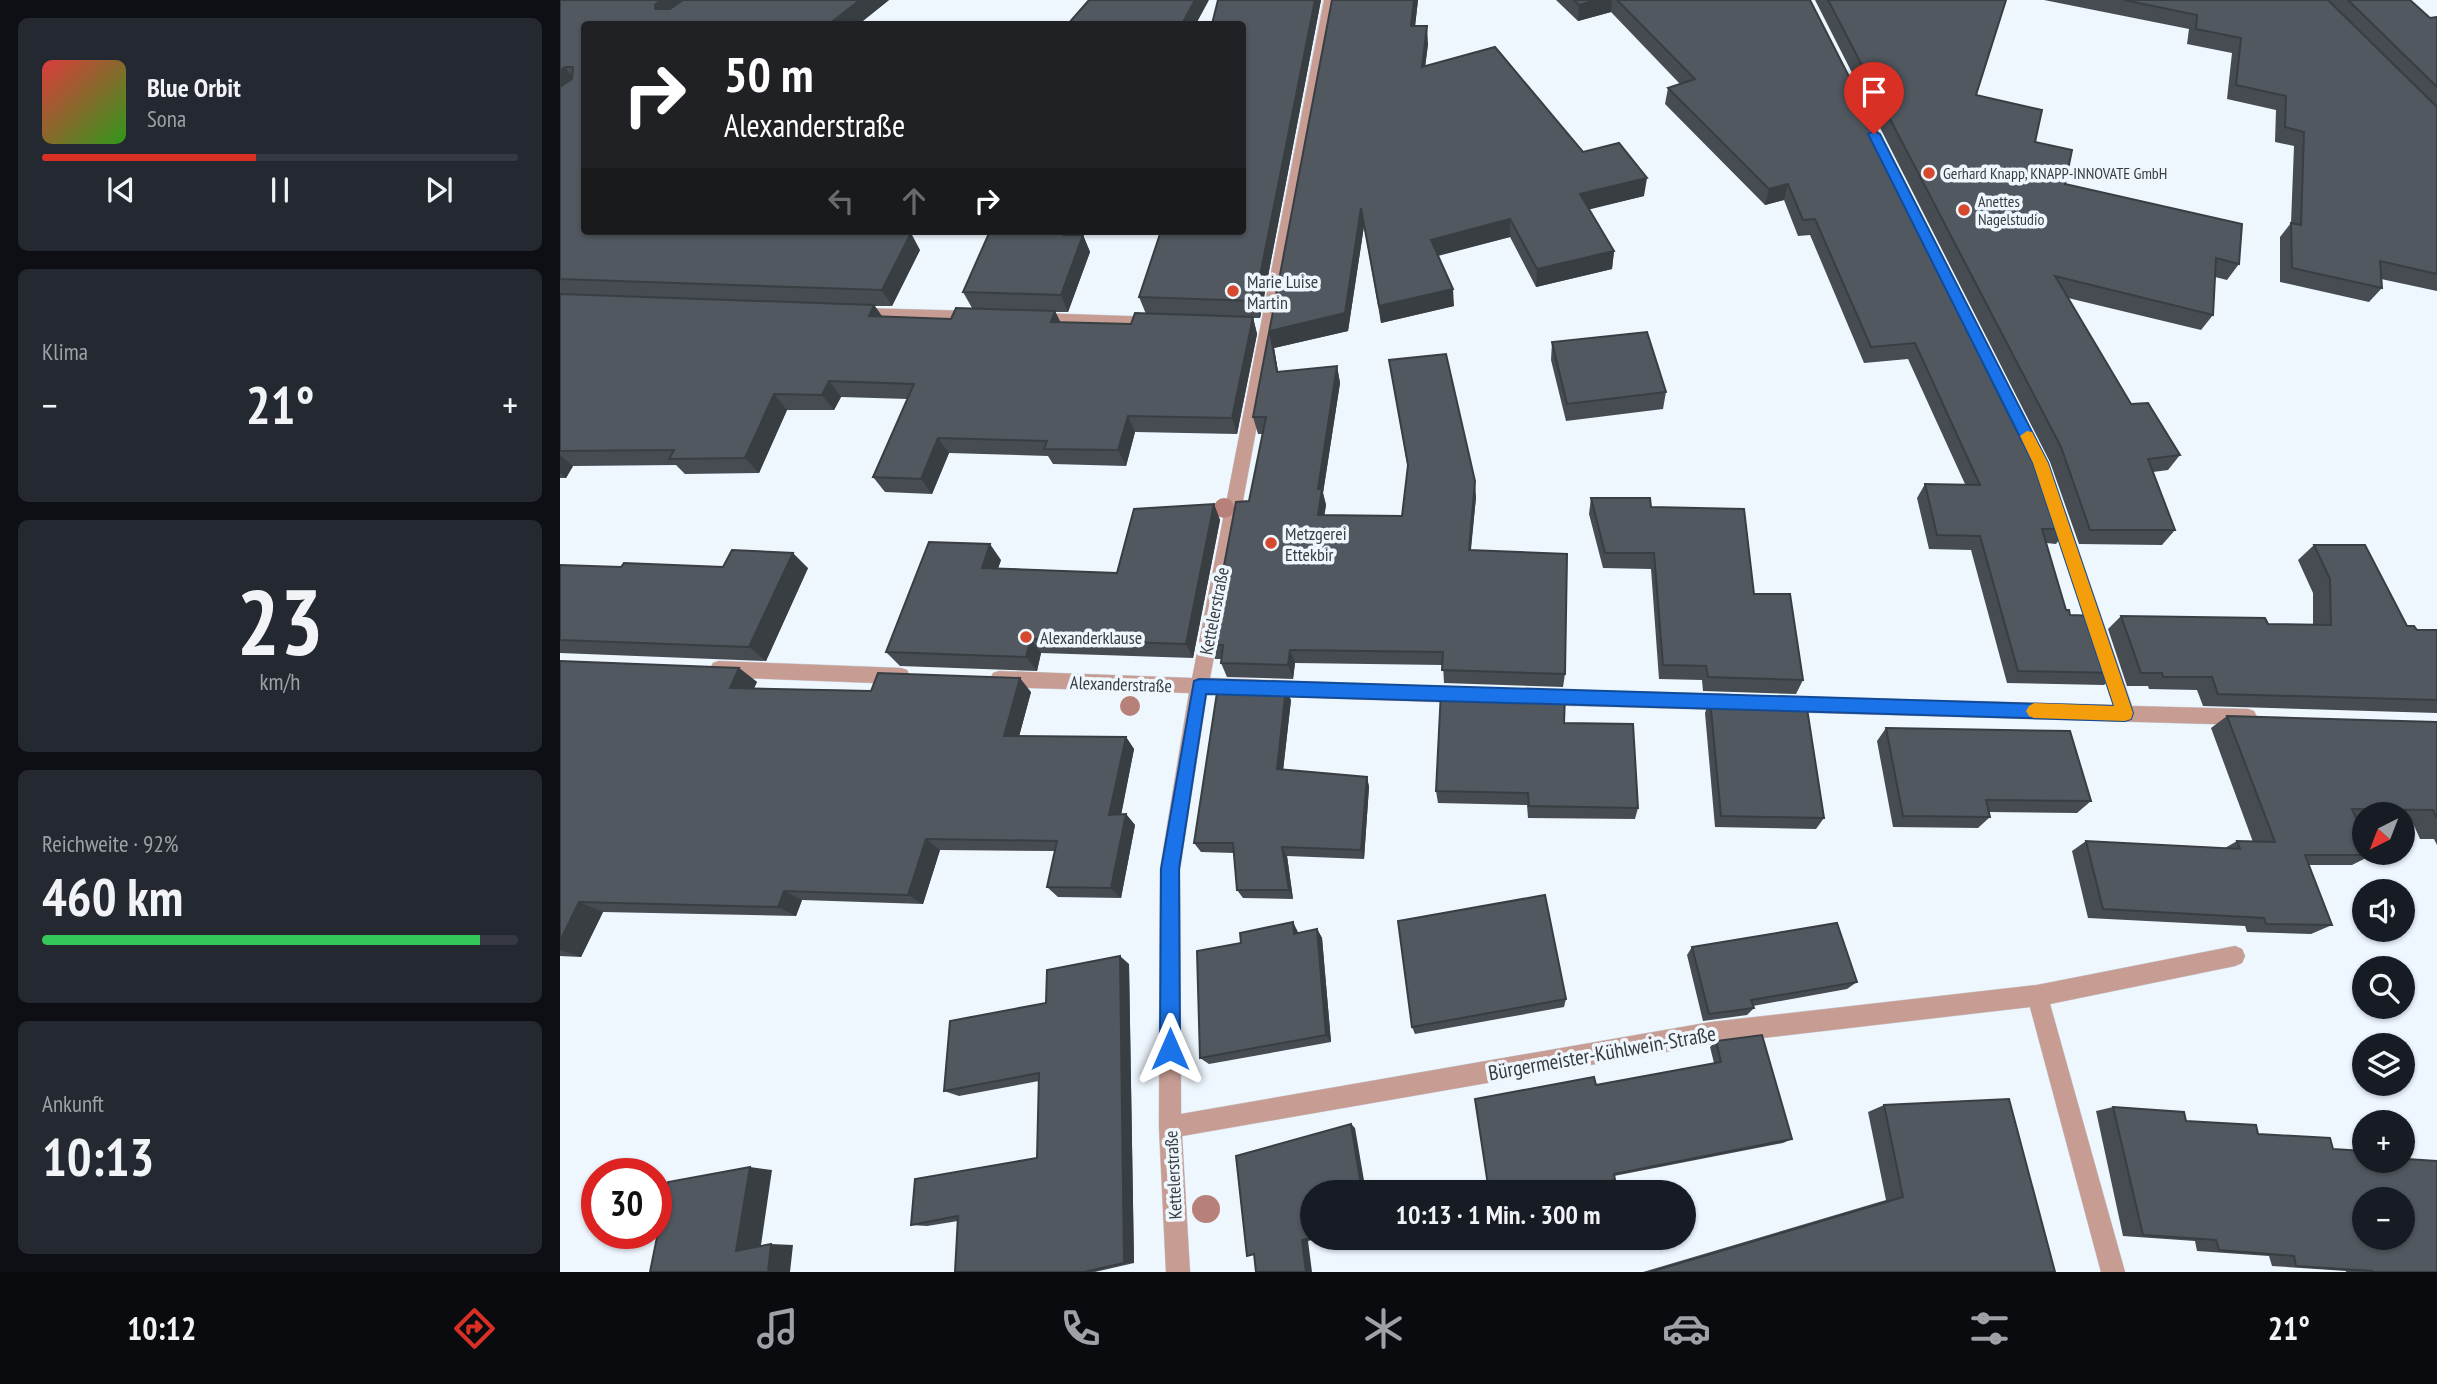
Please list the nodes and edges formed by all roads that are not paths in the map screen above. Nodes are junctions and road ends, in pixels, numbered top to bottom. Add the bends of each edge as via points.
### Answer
1 (1330, 0) edge
2 (839, 312) edge
3 (992, 317) edge
4 (1020, 318) edge
5 (1173, 323) edge
6 (2054, 502) edge
7 (699, 669) edge
8 (922, 677) edge
9 (978, 678) edge
10 (1199, 687) junction
11 (1488, 695) edge
12 (1516, 696) edge
13 (2125, 713) junction
14 (2263, 718) edge
15 (2235, 956) dead end
16 (2037, 996) junction
17 (1170, 1127) junction
18 (1178, 1272) edge
19 (2113, 1272) edge

1 - 10 street, Kettelerstraße via 1261,326
2 - 3 street
4 - 5 street
6 - 13 street
7 - 8 street
9 - 10 street, Alexanderstraße
10 - 11 street, Alexanderstraße
10 - 17 street, Kettelerstraße via 1170,869
12 - 13 street
13 - 14 street
15 - 16 street, Bürgermeister-Kühlwein-Straße
16 - 17 street, Bürgermeister-Kühlwein-Straße via 1712,1033
16 - 19 street
17 - 18 street, Kettelerstraße

